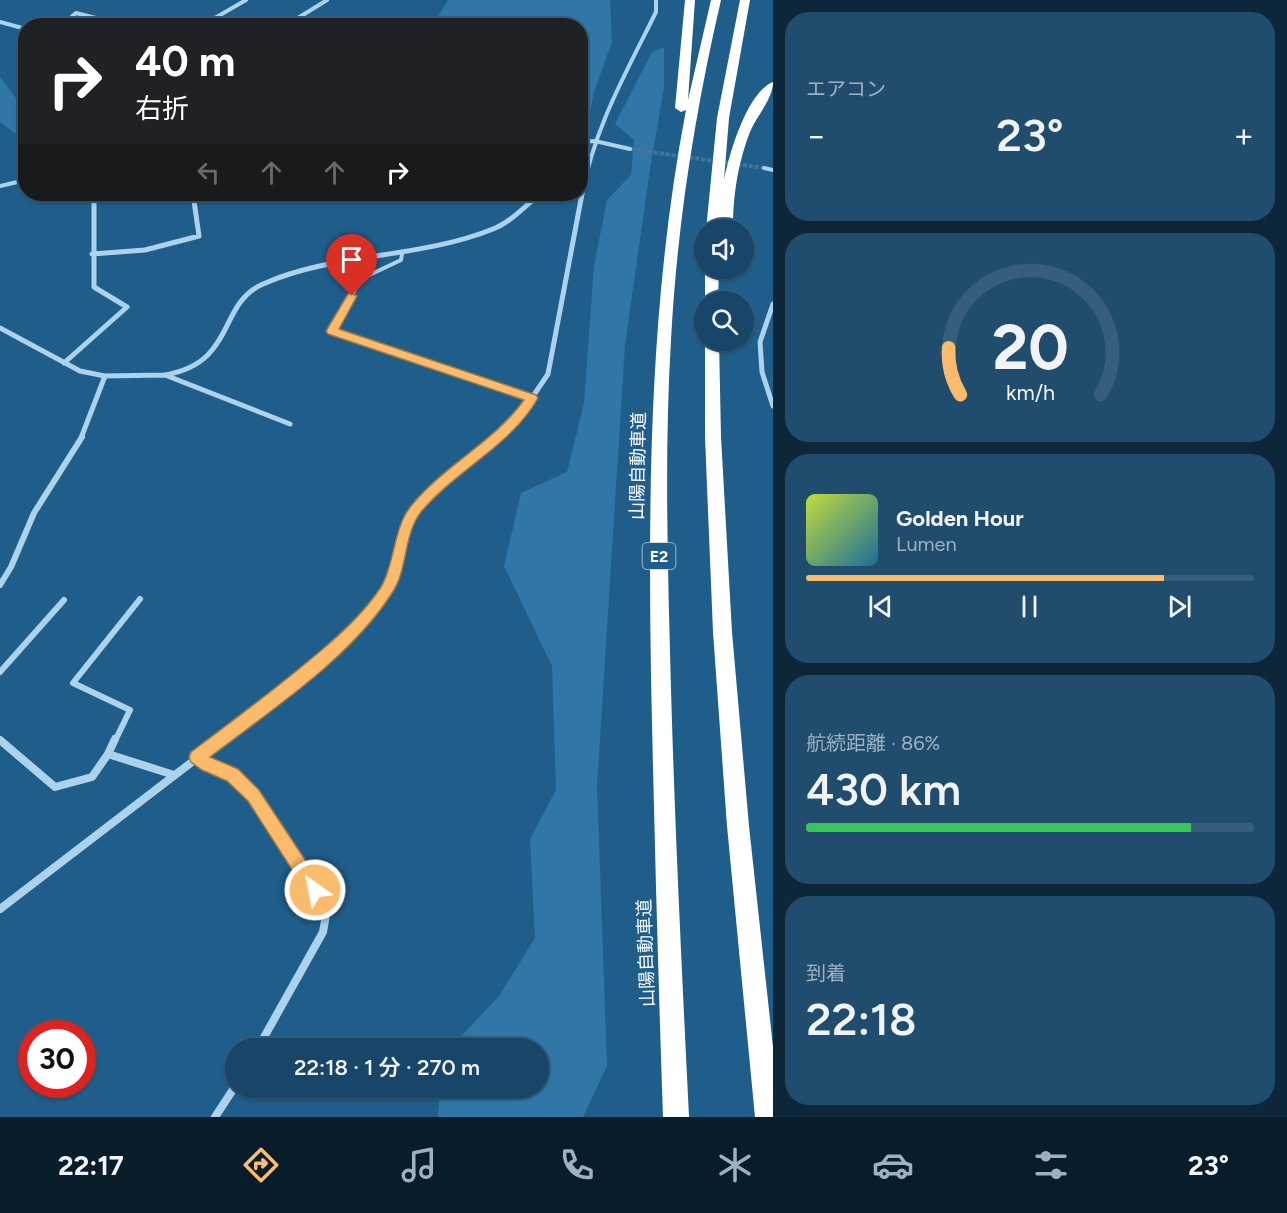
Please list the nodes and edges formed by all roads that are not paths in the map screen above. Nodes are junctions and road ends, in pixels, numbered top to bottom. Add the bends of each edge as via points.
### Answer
1 (246, 0) edge
2 (327, 0) edge
3 (656, 0) edge
4 (690, 0) edge
5 (716, 0) edge
6 (745, 0) edge
7 (70, 18) edge
8 (96, 18) edge
9 (215, 18) edge
10 (298, 18) edge
11 (0, 22) edge
12 (18, 27) edge
13 (772, 85) edge
14 (588, 141) edge
15 (595, 141) junction
16 (630, 148) tunnel mouth
17 (588, 167) edge
18 (764, 168) tunnel mouth
19 (772, 170) edge
20 (18, 182) edge
21 (0, 186) edge
22 (94, 201) edge
23 (194, 201) edge
24 (532, 201) edge
25 (581, 201) edge
26 (714, 219) edge
27 (726, 219) edge
28 (92, 254) junction
29 (402, 254) junction
30 (667, 289) junction
31 (772, 304) edge
32 (0, 328) edge
33 (711, 351) edge
34 (723, 351) edge
35 (64, 363) junction
36 (165, 375) junction
37 (105, 376) junction
38 (532, 398) junction
39 (772, 406) edge
40 (290, 424) dead end
41 (0, 585) edge
42 (140, 599) dead end
43 (721, 599) junction
44 (64, 600) dead end
45 (0, 672) edge
46 (0, 740) edge
47 (108, 754) junction
48 (197, 757) junction
49 (174, 775) junction
50 (0, 909) edge
51 (264, 1038) edge
52 (227, 1098) edge
53 (215, 1117) edge
54 (676, 1117) edge
55 (768, 1117) edge

1 - 9 street
2 - 10 street
3 - 15 street via 656,12 603,116
4 - 30 highway
5 - 30 highway, 山陽自動車道 / E2 via 699,69 681,174
6 - 26 highway via 723,118
7 - 8 street via 76,13
11 - 12 street
13 - 27 highway via 751,115 732,170
14 - 15 street
15 - 16 street
15 - 17 street
18 - 19 street
20 - 21 street
22 - 28 street
23 - 28 street via 199,236 145,250
24 - 29 street via 493,229
25 - 38 street via 548,374
28 - 35 street via 94,287 127,307
29 - 36 street via 321,266 262,284 242,298 209,356 182,372
29 - 38 lane via 401,260 361,279 332,331
30 - 54 highway, 山陽自動車道 / E2 via 659,589 664,847
31 - 39 street via 760,342 762,372
32 - 35 street
33 - 43 highway
34 - 43 highway
35 - 37 street
36 - 37 street
36 - 40 street
37 - 41 street via 81,439 33,513
38 - 48 street via 515,423 440,483 414,512 388,589 355,630 289,688
42 - 47 street via 73,683 130,710
43 - 55 highway via 740,865
44 - 45 street
46 - 47 street via 56,787 92,777
47 - 49 street
48 - 49 street
48 - 51 street via 232,775 254,795 327,909 323,932
49 - 50 street
52 - 53 street

